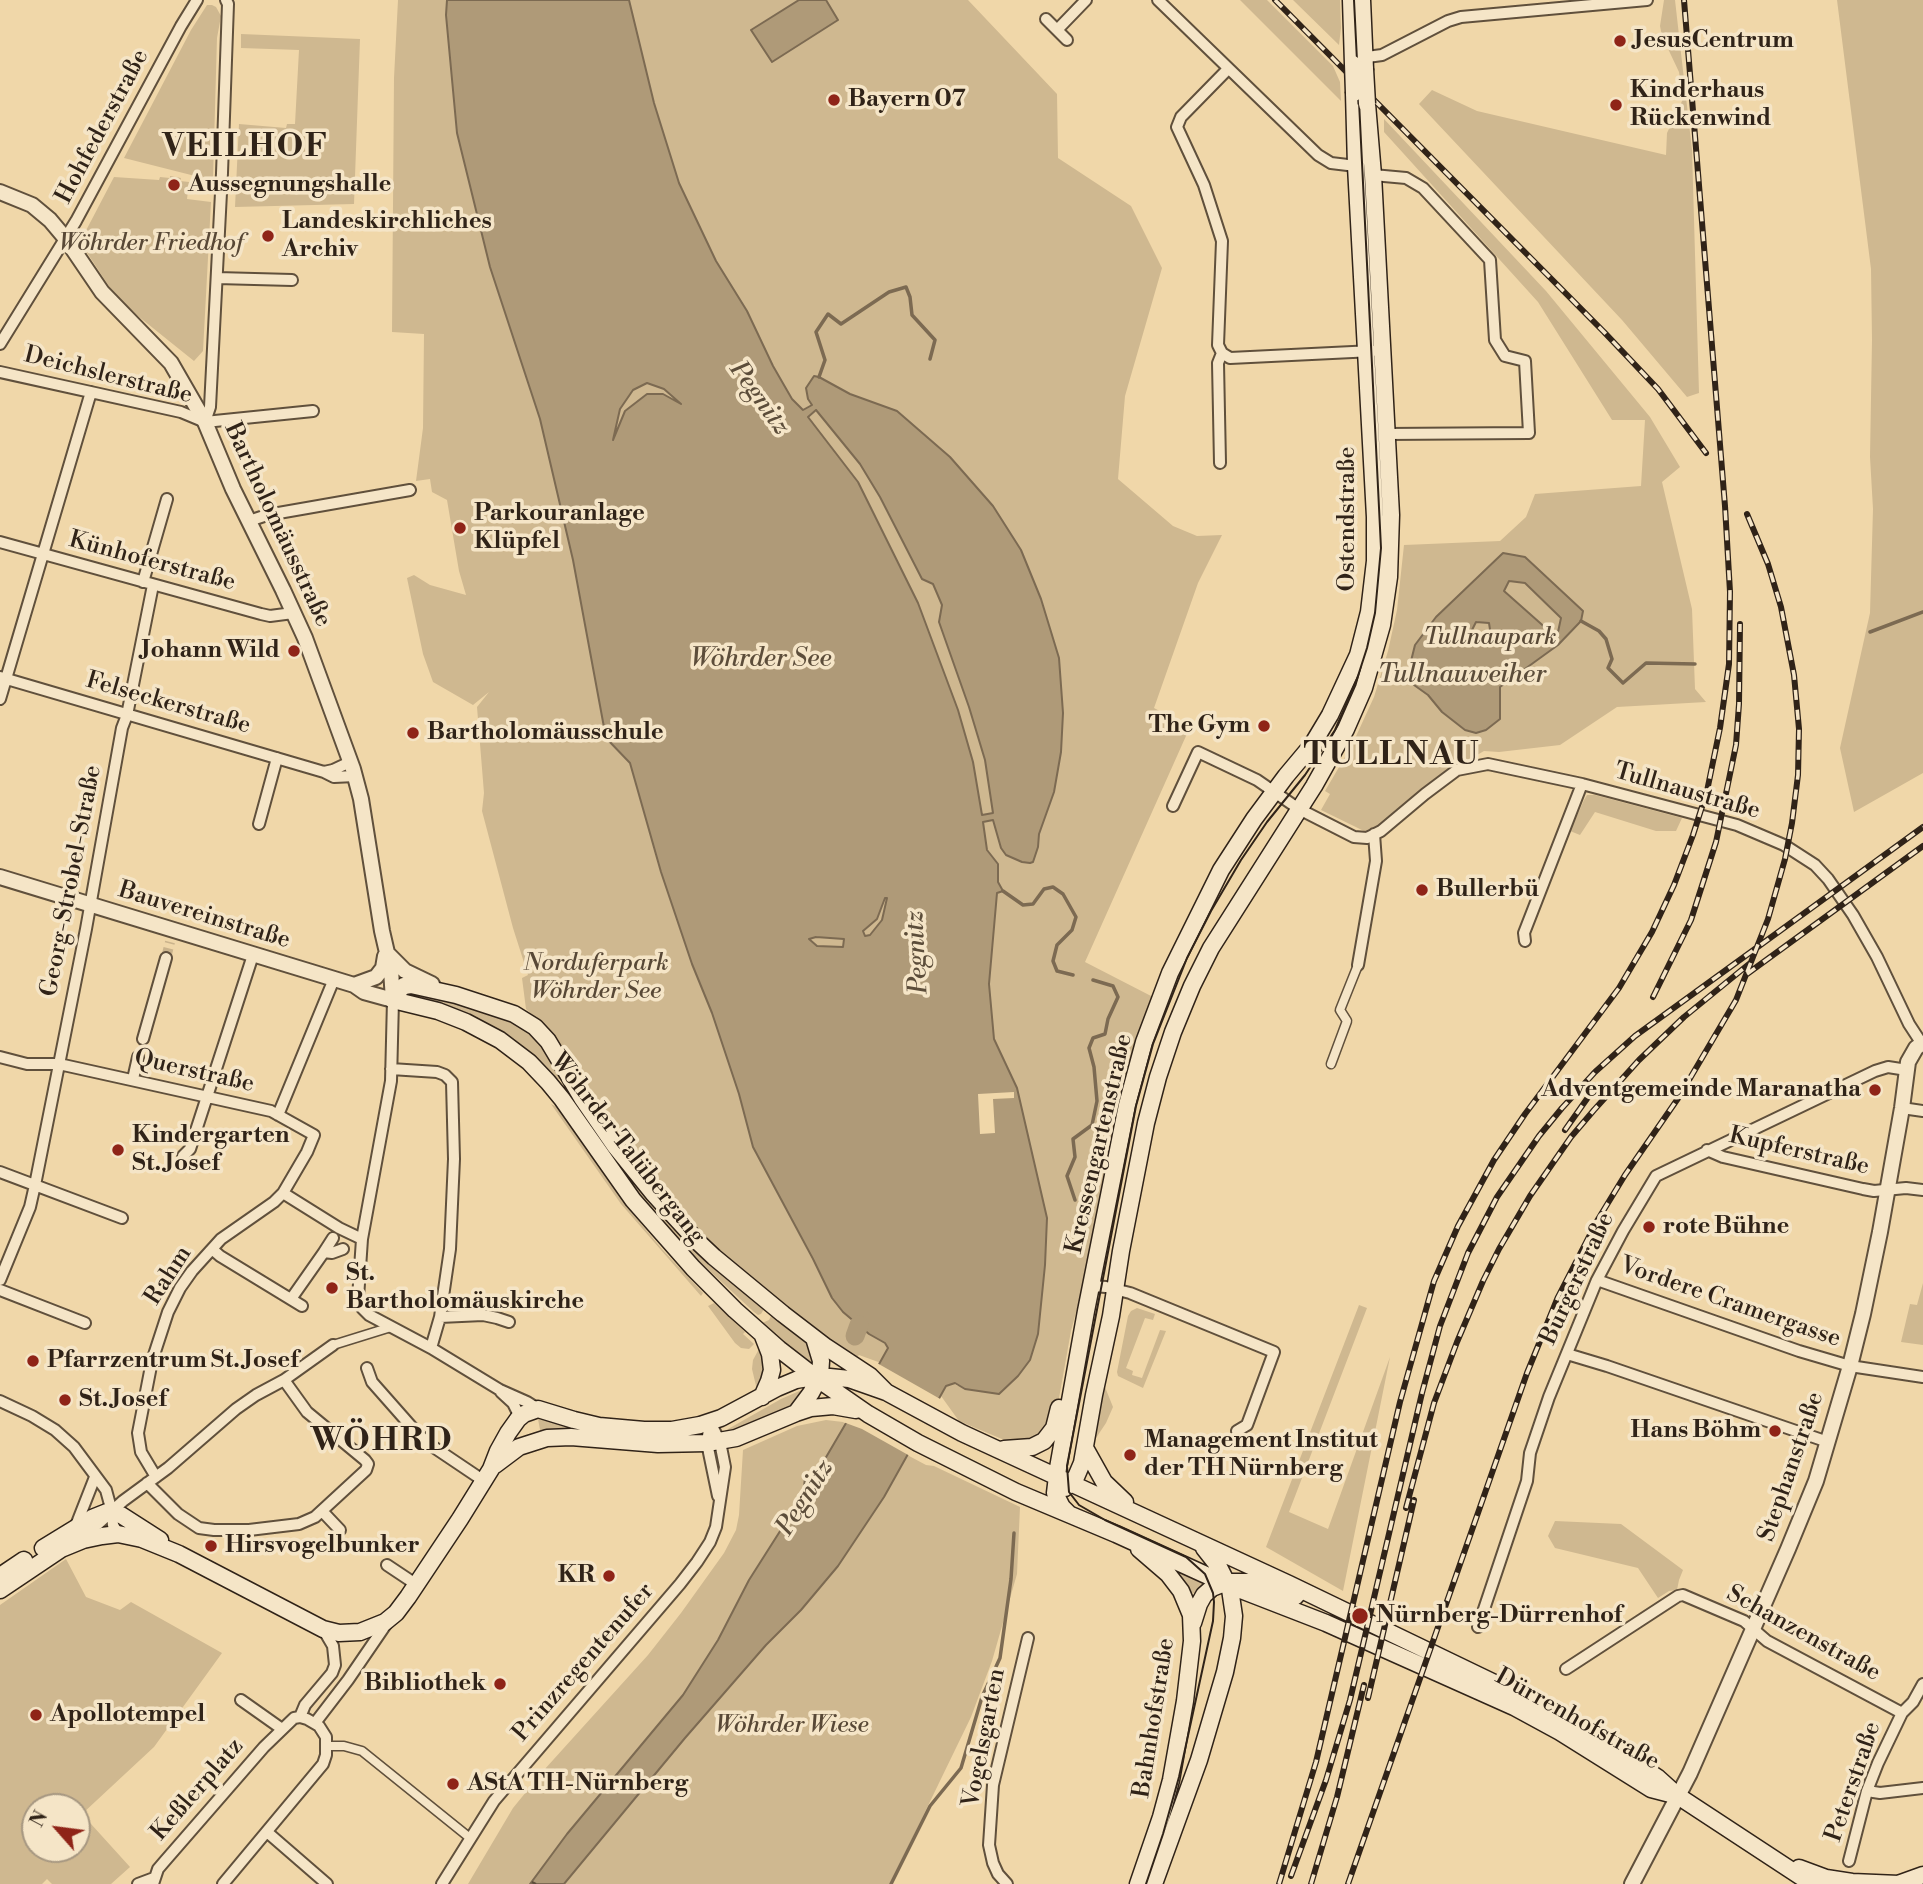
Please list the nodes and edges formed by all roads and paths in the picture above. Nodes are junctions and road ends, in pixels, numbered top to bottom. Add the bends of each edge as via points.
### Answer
1 (197, 0) edge
2 (226, 0) edge
3 (1086, 0) edge
4 (1158, 0) edge
5 (1351, 0) edge
6 (1362, 0) edge
7 (1647, 0) edge
8 (1529, 5) edge
9 (1046, 19) dead end
10 (1057, 30) junction
11 (1068, 40) dead end
12 (1359, 62) junction
13 (1228, 69) junction
14 (1356, 166) junction
15 (1373, 175) junction
16 (0, 192) edge
17 (66, 239) junction
18 (217, 278) junction
19 (292, 280) dead end
20 (0, 344) edge
21 (1374, 351) junction
22 (1223, 354) junction
23 (0, 372) edge
24 (91, 393) junction
25 (313, 411) dead end
26 (205, 422) junction
27 (1386, 434) junction
28 (1220, 463) dead end
29 (410, 491) dead end
30 (167, 499) dead end
31 (249, 521) junction
32 (0, 542) edge
33 (42, 554) junction
34 (148, 583) junction
35 (293, 613) junction
36 (3, 678) edge
37 (0, 699) edge
38 (127, 715) junction
39 (277, 758) junction
40 (352, 769) junction
41 (1582, 784) junction
42 (1274, 791) junction
43 (1173, 806) dead end
44 (1299, 808) junction
45 (259, 824) dead end
46 (1374, 834) junction
47 (0, 877) edge
48 (90, 904) junction
49 (1525, 941) dead end
50 (386, 951) junction
51 (253, 955) junction
52 (166, 958) tunnel mouth
53 (1358, 965) joint
54 (334, 979) junction
55 (354, 985) junction
56 (456, 995) junction
57 (393, 1000) junction
58 (143, 1039) dead end
59 (1923, 1044) edge
60 (0, 1057) edge
61 (138, 1057) dead end
62 (1331, 1063) dead end
63 (60, 1064) junction
64 (391, 1069) junction
65 (1907, 1070) junction
66 (133, 1079) junction
67 (553, 1088) junction
68 (206, 1096) junction
69 (582, 1098) junction
70 (1902, 1108) junction
71 (1923, 1111) edge
72 (278, 1115) junction
73 (314, 1135) joint
74 (1707, 1150) junction
75 (183, 1156) dead end
76 (0, 1172) edge
77 (35, 1185) junction
78 (1888, 1189) junction
79 (1923, 1190) edge
80 (283, 1193) junction
81 (122, 1218) dead end
82 (333, 1238) dead end
83 (362, 1239) junction
84 (212, 1249) junction
85 (343, 1249) dead end
86 (324, 1252) junction
87 (0, 1280) edge
88 (1597, 1280) junction
89 (1091, 1286) junction
90 (1115, 1289) junction
91 (0, 1290) edge
92 (291, 1299) junction
93 (765, 1300) junction
94 (302, 1306) dead end
95 (741, 1315) junction
96 (440, 1317) junction
97 (509, 1322) dead end
98 (85, 1323) dead end
99 (391, 1327) junction
100 (762, 1334) junction
101 (814, 1338) junction
102 (333, 1345) joint
103 (431, 1348) junction
104 (1567, 1354) junction
105 (1079, 1357) junction
106 (1850, 1366) junction
107 (367, 1368) dead end
108 (1923, 1377) edge
109 (818, 1378) junction
110 (284, 1380) junction
111 (867, 1380) junction
112 (500, 1390) junction
113 (762, 1397) junction
114 (0, 1401) edge
115 (852, 1406) junction
116 (538, 1409) junction
117 (796, 1413) junction
118 (520, 1417) junction
119 (710, 1422) junction
120 (573, 1429) junction
121 (1237, 1431) dead end
122 (1828, 1442) junction
123 (714, 1443) junction
124 (1085, 1448) junction
125 (999, 1449) junction
126 (487, 1475) junction
127 (96, 1477) junction
128 (152, 1480) junction
129 (1061, 1484) junction
130 (1033, 1500) junction
131 (323, 1511) junction
132 (112, 1512) junction
133 (1138, 1513) junction
134 (1070, 1515) junction
135 (75, 1528) junction
136 (340, 1530) dead end
137 (118, 1534) junction
138 (1126, 1539) junction
139 (1200, 1543) junction
140 (61, 1549) junction
141 (179, 1554) junction
142 (387, 1565) dead end
143 (0, 1576) edge
144 (1226, 1583) junction
145 (418, 1585) junction
146 (0, 1590) edge
147 (1325, 1601) junction
148 (391, 1617) junction
149 (1192, 1625) junction
150 (1478, 1627) dead end
151 (323, 1629) junction
152 (1753, 1630) junction
153 (1028, 1638) dead end
154 (1566, 1669) dead end
155 (1923, 1684) edge
156 (241, 1700) dead end
157 (1918, 1704) edge
158 (1902, 1713) junction
159 (300, 1717) junction
160 (1183, 1717) junction
161 (315, 1723) junction
162 (282, 1729) junction
163 (1207, 1734) junction
164 (327, 1746) junction
165 (1923, 1787) edge
166 (1867, 1791) junction
167 (1678, 1796) junction
168 (267, 1832) junction
169 (470, 1838) junction
170 (1849, 1861) dead end
171 (1781, 1863) junction
172 (1923, 1875) edge
173 (1799, 1879) edge
174 (153, 1881) edge
175 (138, 1884) edge
176 (223, 1884) edge
177 (327, 1884) edge
178 (442, 1884) edge
179 (1007, 1884) edge
180 (1138, 1884) edge
181 (1154, 1884) edge
182 (1632, 1884) edge
183 (1812, 1884) edge
184 (1899, 1884) edge

1 - 17 street, Hohfederstraße
2 - 18 street
3 - 10 street
4 - 13 street
5 - 12 main road, Ostendstraße
6 - 12 main road, Ostendstraße
7 - 8 street
8 - 12 street via 1448,21
9 - 10 street
10 - 11 street
12 - 14 main road, Ostendstraße, bridge via 1354,93
12 - 15 main road, Ostendstraße, bridge
13 - 14 street via 1326,161
13 - 22 street via 1181,117 1177,127 1204,185 1222,240 1218,345
14 - 15 main road
14 - 21 main road, Ostendstraße
15 - 21 main road, Ostendstraße
15 - 27 street via 1406,178 1423,188 1490,260 1495,340 1505,355 1525,361 1529,433
16 - 17 street, Bartholomäusstraße via 39,210
17 - 20 street, Hohfederstraße
17 - 26 street, Bartholomäusstraße via 102,292 171,363
18 - 19 street
18 - 26 street via 210,407
21 - 22 street via 1230,358
21 - 27 main road, Ostendstraße
21 - 42 main road, Ostendstraße via 1375,561 1369,612 1358,655 1330,715
22 - 28 street via 1218,363
23 - 24 street, Deichslerstraße
24 - 26 street, Deichslerstraße via 181,412
24 - 33 street
25 - 26 street
26 - 31 street, Bartholomäusstraße
27 - 44 main road, Ostendstraße via 1390,556 1380,635 1355,709
29 - 31 street via 267,514
30 - 34 street, Georg-Strobel-Straße
31 - 35 street, Bartholomäusstraße
32 - 33 street, Künhoferstraße
33 - 34 street, Künhoferstraße
33 - 36 street
34 - 35 street, Künhoferstraße via 261,614
34 - 38 street, Georg-Strobel-Straße
35 - 40 street, Bartholomäusstraße
36 - 37 street
36 - 38 street, Felseckerstraße
38 - 39 street, Felseckerstraße
38 - 48 street, Georg-Strobel-Straße
39 - 40 street, Felseckerstraße via 324,772
39 - 45 street
40 - 50 street, Bartholomäusstraße
41 - 46 street, Tullnaustraße via 1488,764 1457,770
41 - 49 street, Tullnaustraße via 1524,933
41 - 59 street, Tullnaustraße via 1737,825 1784,845 1815,865 1853,915
42 - 43 street via 1198,752
42 - 44 street
42 - 89 main road, Kressengartenstraße via 1217,877 1157,1006 1131,1090
44 - 46 street via 1354,837
44 - 90 main road, Kressengartenstraße via 1219,934 1179,1015 1150,1107
46 - 53 street via 1376,861
47 - 48 street, Bauvereinstraße
48 - 51 street, Bauvereinstraße via 173,935
48 - 63 street, Georg-Strobel-Straße
50 - 55 street via 379,975
50 - 56 street via 408,974
50 - 57 street, Bartholomäusstraße
51 - 54 street, Bauvereinstraße
51 - 68 street
52 - 58 street
53 - 62 street via 1340,1010 1348,1021
54 - 55 street, Bauvereinstraße
54 - 72 street
55 - 57 street, Bauvereinstraße
56 - 57 main road, Wöhrder Talübergang via 409,985
56 - 69 main road, Wöhrder Talübergang via 514,1014 535,1027
57 - 64 street
57 - 67 main road, Wöhrder Talübergang via 438,1011 485,1031 529,1062
59 - 65 street, Stephanstraße via 1912,1054
60 - 63 street, Querstraße via 27,1064
61 - 66 street
63 - 66 street, Querstraße
63 - 77 street, Georg-Strobel-Straße
64 - 83 street
64 - 96 street via 436,1072 452,1082 452,1210
65 - 70 street, Stephanstraße
65 - 74 street, Burgerstraße via 1875,1071
66 - 68 street, Querstraße
67 - 69 main road via 564,1086
67 - 95 main road, Wöhrder Talübergang via 643,1213
68 - 72 street, Querstraße
68 - 75 street via 190,1149
69 - 93 main road, Wöhrder Talübergang via 666,1208
70 - 71 street
70 - 78 street, Stephanstraße
72 - 73 street, Querstraße
73 - 80 street, Rahm
74 - 78 street, Kupferstraße via 1856,1188
74 - 88 street, Burgerstraße via 1656,1176
76 - 77 street
77 - 81 street
77 - 87 street, Georg-Strobel-Straße
78 - 79 street, Kupferstraße
78 - 106 street, Stephanstraße
80 - 83 street
80 - 84 street, Rahm
82 - 86 street
83 - 99 street via 360,1304
84 - 92 street
84 - 128 street, Rahm via 176,1296 152,1361 138,1439
85 - 86 street
86 - 92 street
88 - 104 street, Burgerstraße
88 - 106 street, Vordere Cramergasse
89 - 90 street, Kressengartenstraße
89 - 105 main road, Kressengartenstraße
90 - 121 street, Kressengartenstraße via 1274,1352 1247,1425
90 - 124 main road, Kressengartenstraße
91 - 98 street
92 - 94 street
93 - 95 main road via 765,1316
93 - 101 main road, Wöhrder Talübergang
95 - 100 main road, Wöhrder Talübergang
96 - 97 street via 483,1315
96 - 103 street
99 - 102 street
99 - 103 street
100 - 109 main road, Wöhrder Talübergang
100 - 113 main road via 772,1364
101 - 109 main road via 821,1360
101 - 111 main road, Wöhrder Talübergang
102 - 110 street
103 - 112 street
104 - 122 street
104 - 150 street, Burgerstraße via 1530,1454 1527,1481
105 - 125 main road, Kressengartenstraße via 1064,1385 1049,1436 1032,1447
105 - 129 main road, Kressengartenstraße
106 - 108 street, Vordere Cramergasse
106 - 122 street, Stephanstraße
107 - 126 street via 372,1382 429,1444
109 - 111 main road
109 - 113 main road via 792,1381
109 - 115 main road, Wöhrder Talübergang
109 - 117 main road
110 - 128 street via 236,1409
110 - 131 street via 307,1412 368,1464
111 - 125 main road
112 - 116 street
112 - 118 street
113 - 119 main road
114 - 127 street via 55,1430
115 - 117 main road
115 - 130 main road
116 - 118 main road
116 - 120 main road
117 - 123 main road
118 - 126 main road
119 - 120 main road via 662,1430
119 - 123 street, Prinzregentenufer
120 - 123 main road via 658,1444
120 - 126 main road via 524,1445
122 - 152 street, Stephanstraße via 1806,1507
123 - 169 street, Prinzregentenufer via 719,1499 710,1542 501,1793
124 - 129 main road, Kressengartenstraße via 1080,1467
124 - 133 main road, Dürrenhofstraße via 1104,1482
125 - 129 main road
126 - 145 main road
127 - 132 street via 106,1490
127 - 135 street
128 - 131 street, Rahm via 183,1519 200,1528 249,1530 299,1524
128 - 132 street
129 - 130 main road
129 - 133 main road, Dürrenhofstraße
129 - 134 main road via 1062,1507
130 - 134 main road
131 - 136 street
132 - 135 main road
132 - 137 street
132 - 140 street
132 - 141 main road
133 - 139 main road, Dürrenhofstraße
134 - 138 main road, Dürrenhofstraße
135 - 143 main road
137 - 140 main road
137 - 141 main road
138 - 144 main road, Dürrenhofstraße
138 - 149 main road, Bahnhofstraße via 1176,1583 1187,1602
139 - 144 main road, Bahnhofstraße
139 - 147 main road, Dürrenhofstraße
140 - 146 main road
141 - 151 main road
142 - 145 street
144 - 147 main road, Dürrenhofstraße via 1253,1582 1284,1594
144 - 149 main road via 1205,1595
144 - 163 main road, Bahnhofstraße via 1233,1606 1232,1639
144 - 167 main road, Dürrenhofstraße via 1514,1707 1651,1789
145 - 148 main road
147 - 167 main road, Dürrenhofstraße via 1547,1708 1651,1773
148 - 151 main road via 355,1633
148 - 161 street
149 - 160 main road, Bahnhofstraße
151 - 159 street, Keßlerplatz via 333,1646 335,1665
152 - 154 street, Schanzenstraße via 1744,1621 1678,1596
152 - 158 street, Schanzenstraße
152 - 167 street, Stephanstraße
153 - 179 street, Vogelsgarten via 993,1785 989,1845 998,1874
155 - 157 street, Peterstraße
156 - 162 street, Keßlerplatz
157 - 158 street, Peterstraße
158 - 166 street, Peterstraße
159 - 161 street
159 - 162 street, Keßlerplatz
160 - 163 main road via 1197,1717
160 - 180 main road, Bahnhofstraße via 1166,1800
161 - 164 street
162 - 174 street, Keßlerplatz via 169,1856
163 - 181 main road, Bahnhofstraße
164 - 168 street via 320,1769
164 - 169 street via 362,1751
165 - 166 street
166 - 170 street, Peterstraße
167 - 171 main road, Dürrenhofstraße
167 - 182 street, Stephanstraße
168 - 176 street
168 - 177 street
169 - 178 street, Prinzregentenufer
171 - 173 main road, Dürrenhofstraße
171 - 184 main road, Dürrenhofstraße via 1836,1880
172 - 184 main road
173 - 183 main road, Dürrenhofstraße
174 - 175 street

